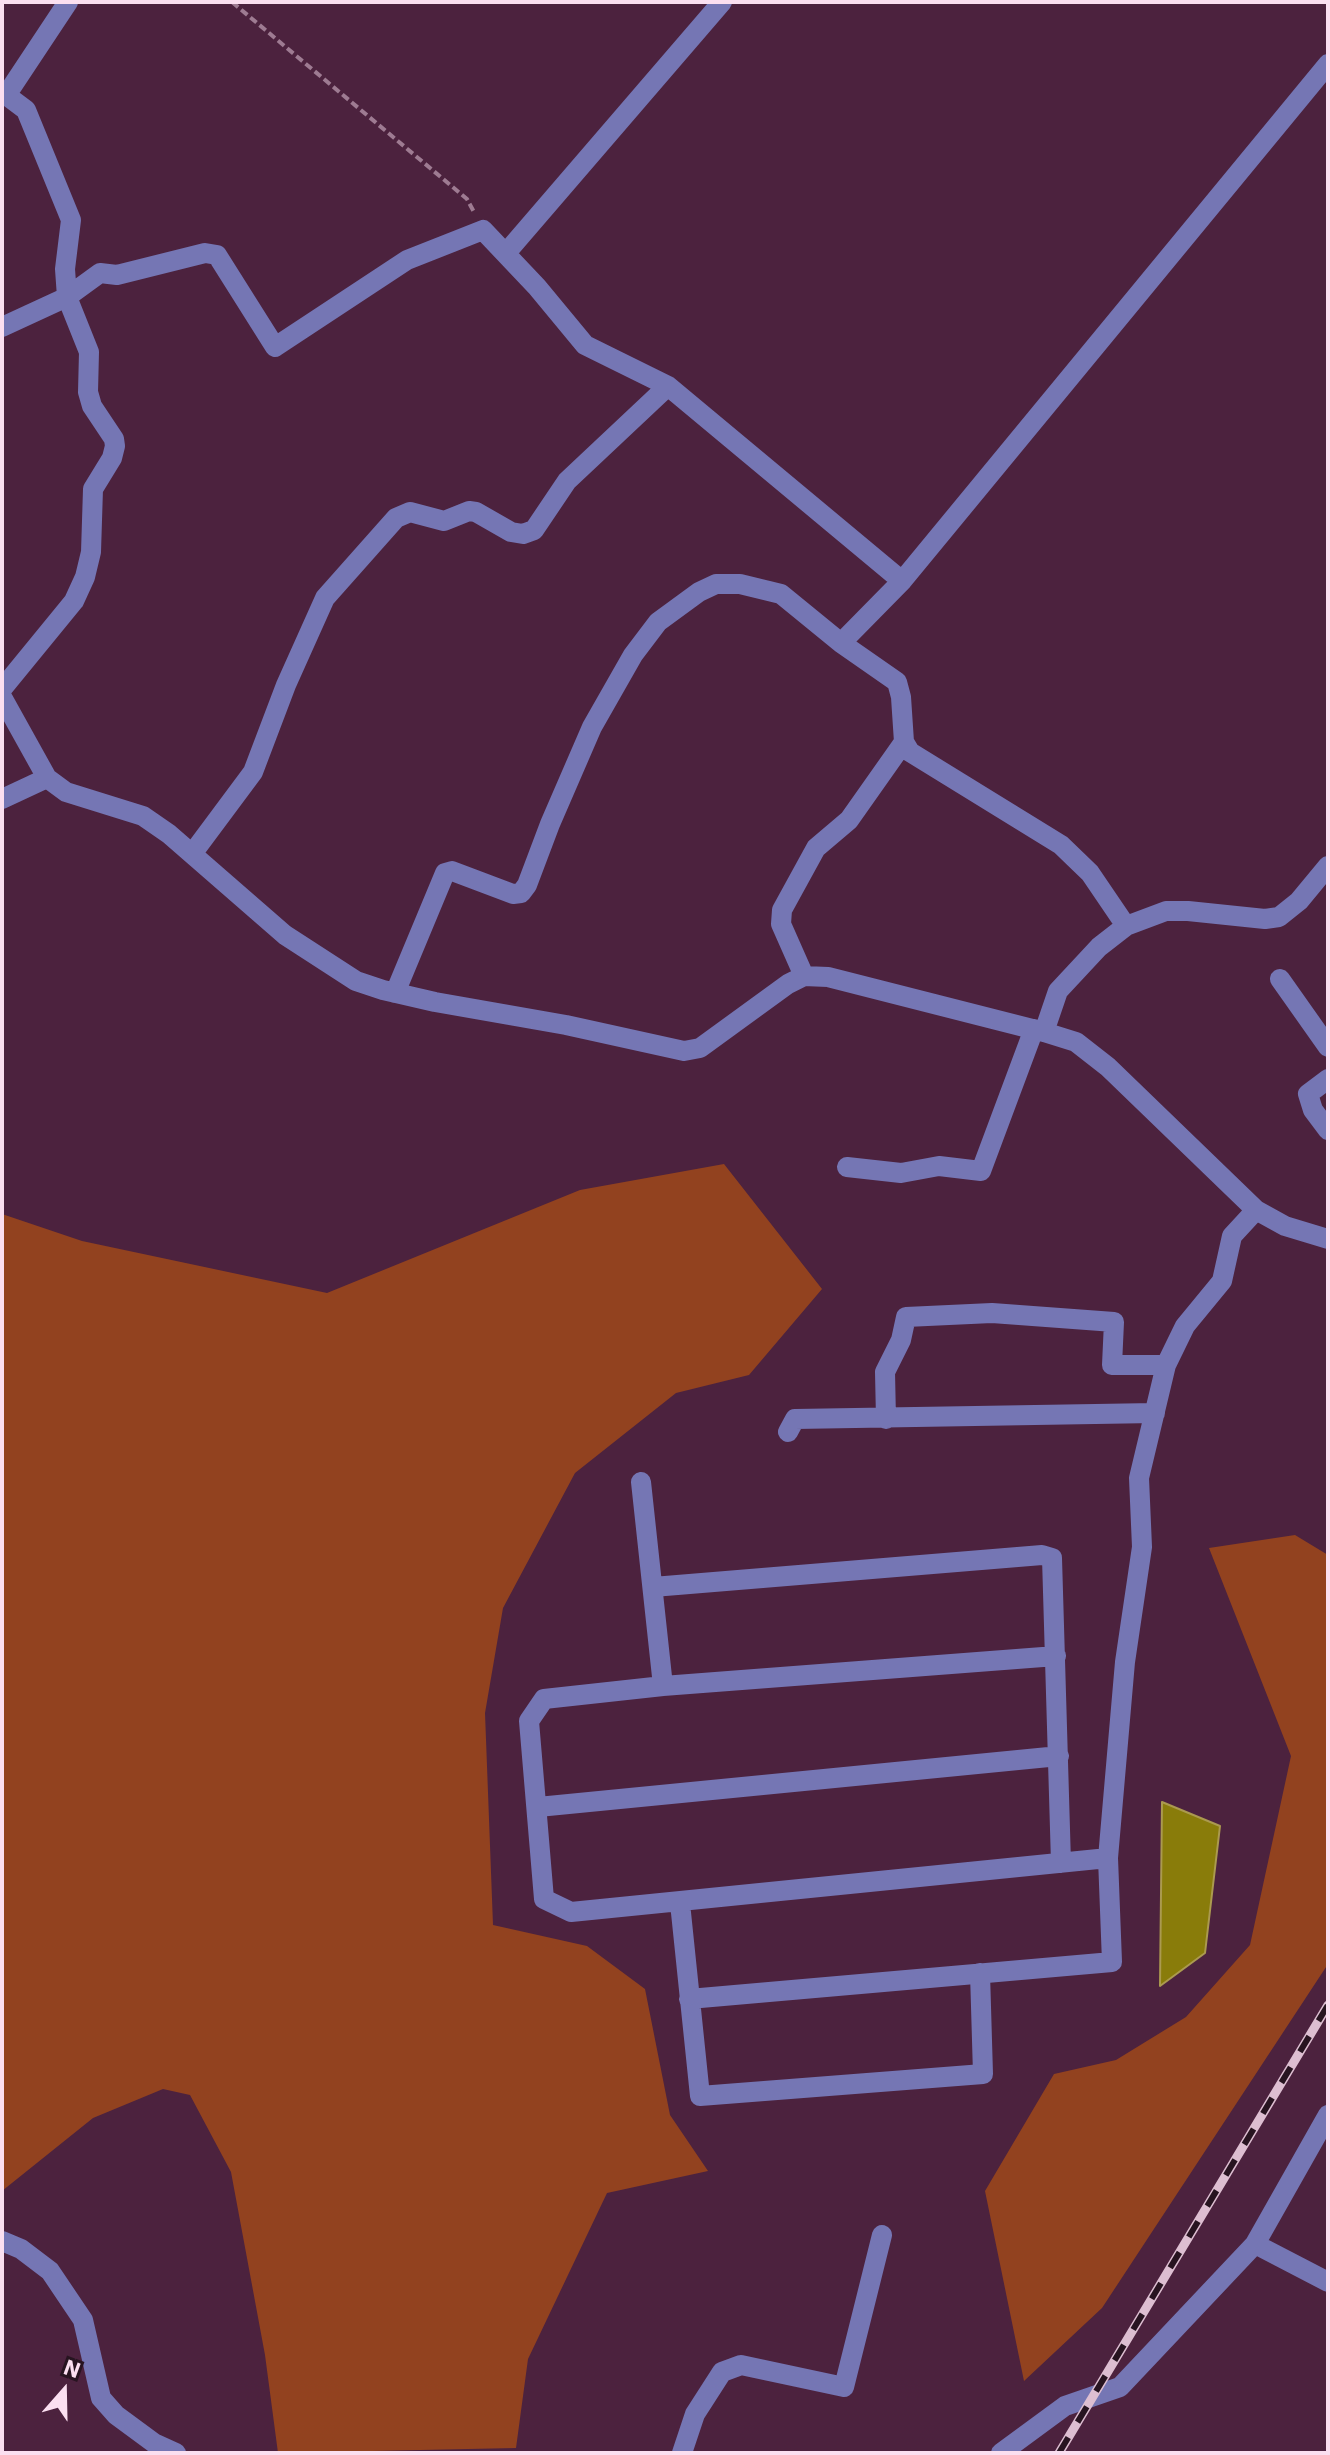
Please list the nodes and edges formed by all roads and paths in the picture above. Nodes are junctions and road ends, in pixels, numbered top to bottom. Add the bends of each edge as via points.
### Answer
1 (68, 2) edge
2 (232, 2) edge
3 (722, 2) edge
4 (1328, 64) edge
5 (5, 93) edge
6 (483, 230) junction
7 (506, 253) junction
8 (67, 297) junction
9 (2, 327) edge
10 (668, 386) junction
11 (902, 581) junction
12 (841, 643) junction
13 (2, 689) edge
14 (2, 697) edge
15 (904, 742) junction
16 (47, 778) junction
17 (2, 799) edge
18 (192, 854) junction
19 (1328, 866) edge
20 (1126, 926) junction
21 (804, 976) junction
22 (1280, 979) dead end
23 (395, 993) junction
24 (1039, 1030) junction
25 (1328, 1047) edge
26 (1328, 1079) edge
27 (1328, 1130) edge
28 (847, 1167) dead end
29 (1256, 1210) junction
30 (1328, 1220) edge
31 (1319, 1237) edge
32 (1166, 1365) junction
33 (1155, 1413) junction
34 (886, 1419) junction
35 (788, 1432) dead end
36 (641, 1482) dead end
37 (653, 1587) junction
38 (1056, 1656) junction
39 (663, 1686) junction
40 (1059, 1756) junction
41 (538, 1807) junction
42 (1108, 1858) junction
43 (1061, 1863) junction
44 (680, 1903) junction
45 (980, 1973) junction
46 (689, 1999) junction
47 (1328, 2115) edge
48 (882, 2235) dead end
49 (2, 2241) edge
50 (1255, 2244) junction
51 (1328, 2282) edge
52 (176, 2453) edge
53 (682, 2453) edge
54 (1001, 2453) edge

1 - 5 street
2 - 6 path via 467,199
3 - 7 street
4 - 11 street
5 - 8 street via 26,110 71,220
6 - 7 street
6 - 8 street via 407,260 275,347 217,255 205,253 117,275 100,273
7 - 10 street via 585,345
8 - 9 street
8 - 13 street via 89,352 92,406 115,446 93,489 91,552 74,601
10 - 11 street
10 - 18 street via 567,481 534,530 511,532 469,511 444,521 410,512 396,518 325,598 253,772
11 - 12 street
12 - 15 street via 897,682
12 - 23 street via 781,594 740,584 716,584 658,622 592,727 527,885 513,894 445,873
14 - 16 street
15 - 20 street via 910,752 1061,845 1090,873
15 - 21 street via 849,820 816,848 782,910 781,924
16 - 17 street
16 - 18 street via 66,792 143,816
18 - 23 street via 328,965
19 - 20 street via 1279,917 1166,911
20 - 24 street via 1058,991
21 - 23 street via 700,1048 684,1051
21 - 24 street via 828,977
22 - 25 street
24 - 28 street via 981,1171 939,1166 901,1173
24 - 29 street via 1076,1042 1108,1067
26 - 27 street via 1308,1094
29 - 31 street
29 - 32 street via 1232,1236 1222,1281 1185,1326
30 - 31 street
32 - 33 street
32 - 34 street via 1112,1365 1114,1322 992,1313 906,1317 885,1372
33 - 34 street
33 - 42 street via 1139,1478 1142,1547 1125,1662
34 - 35 street via 795,1419
36 - 37 street
37 - 38 street via 1042,1555 1052,1558
37 - 39 street
38 - 39 street
38 - 40 street
39 - 41 street via 544,1699 529,1721
40 - 41 street
40 - 43 street
41 - 44 street via 544,1899 571,1912
42 - 43 street
42 - 45 street via 1112,1962
43 - 44 street
44 - 46 street
45 - 46 street
45 - 46 street via 983,2074 700,2096
47 - 50 street
48 - 53 street via 844,2387 741,2365 722,2372 695,2414
49 - 52 street via 50,2271 83,2320 101,2398 154,2443
50 - 51 street
50 - 54 street via 1120,2387 1065,2406

